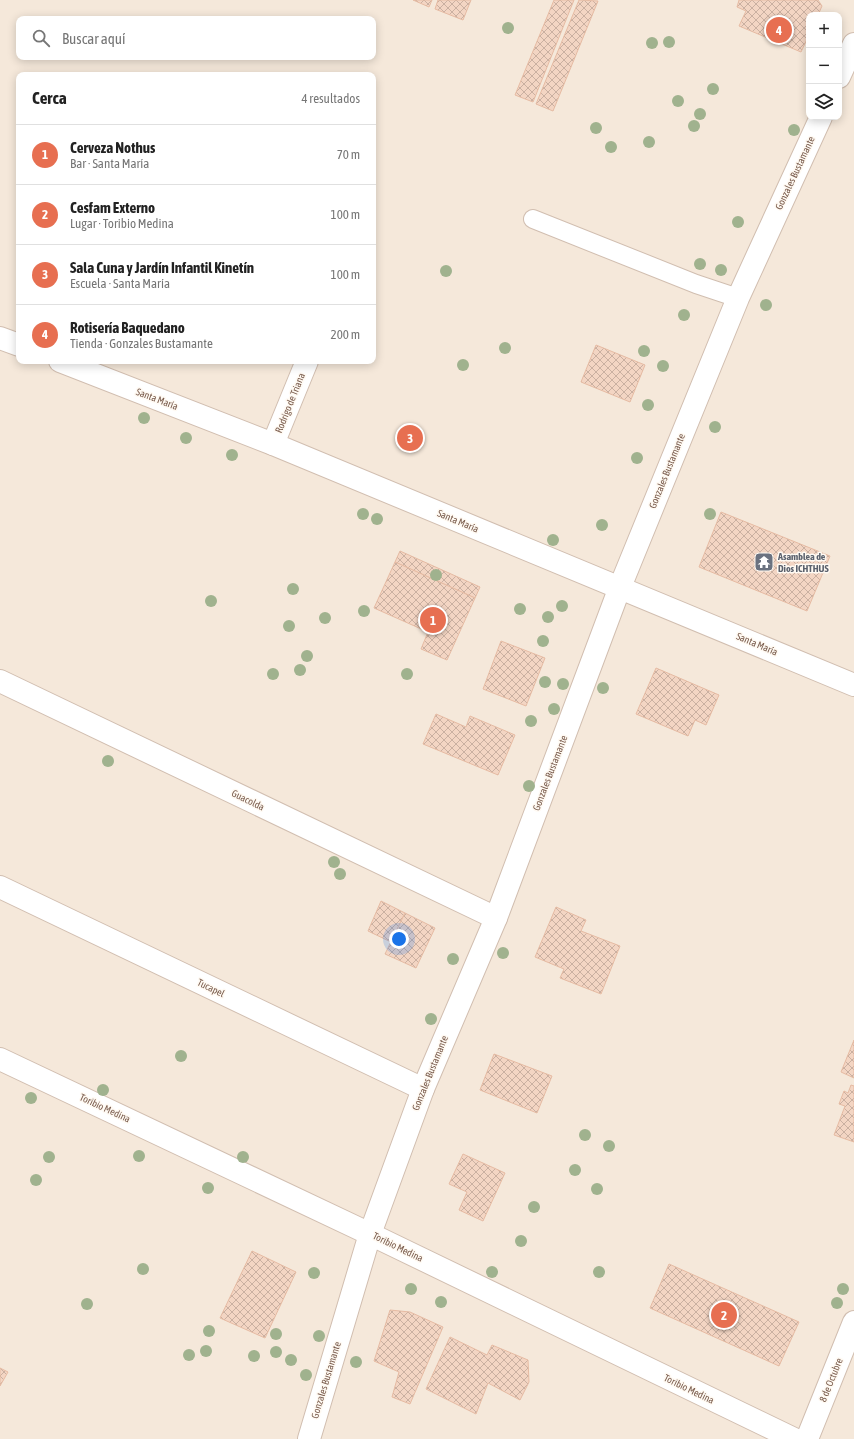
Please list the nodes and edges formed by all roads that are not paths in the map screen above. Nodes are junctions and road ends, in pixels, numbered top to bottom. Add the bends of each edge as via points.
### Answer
1 (854, 44) edge
2 (842, 70) edge
3 (820, 120) edge
4 (533, 219) dead end
5 (738, 298) junction
6 (0, 338) edge
7 (16, 344) edge
8 (68, 364) edge
9 (306, 364) edge
10 (273, 444) junction
11 (620, 587) junction
12 (0, 681) edge
13 (854, 684) edge
14 (0, 886) edge
15 (496, 918) junction
16 (0, 1059) edge
17 (423, 1089) junction
18 (370, 1234) junction
19 (854, 1322) edge
20 (309, 1439) edge
21 (794, 1439) edge
22 (807, 1439) edge

1 - 2 street
3 - 5 street, Gonzales Bustamante
4 - 5 lane via 696,284
5 - 11 street, Gonzales Bustamante
6 - 7 street
8 - 10 street, Santa María
9 - 10 street, Rodrigo de Triana
10 - 11 street, Santa María
11 - 13 street, Santa María
11 - 15 street, Gonzales Bustamante
12 - 15 street, Guacolda
14 - 17 street, Tucapel
15 - 17 street, Gonzales Bustamante
16 - 18 street, Toribio Medina
17 - 18 street, Gonzales Bustamante
18 - 20 street, Gonzales Bustamante
18 - 21 street, Toribio Medina
19 - 22 street, 8 de Octubre

